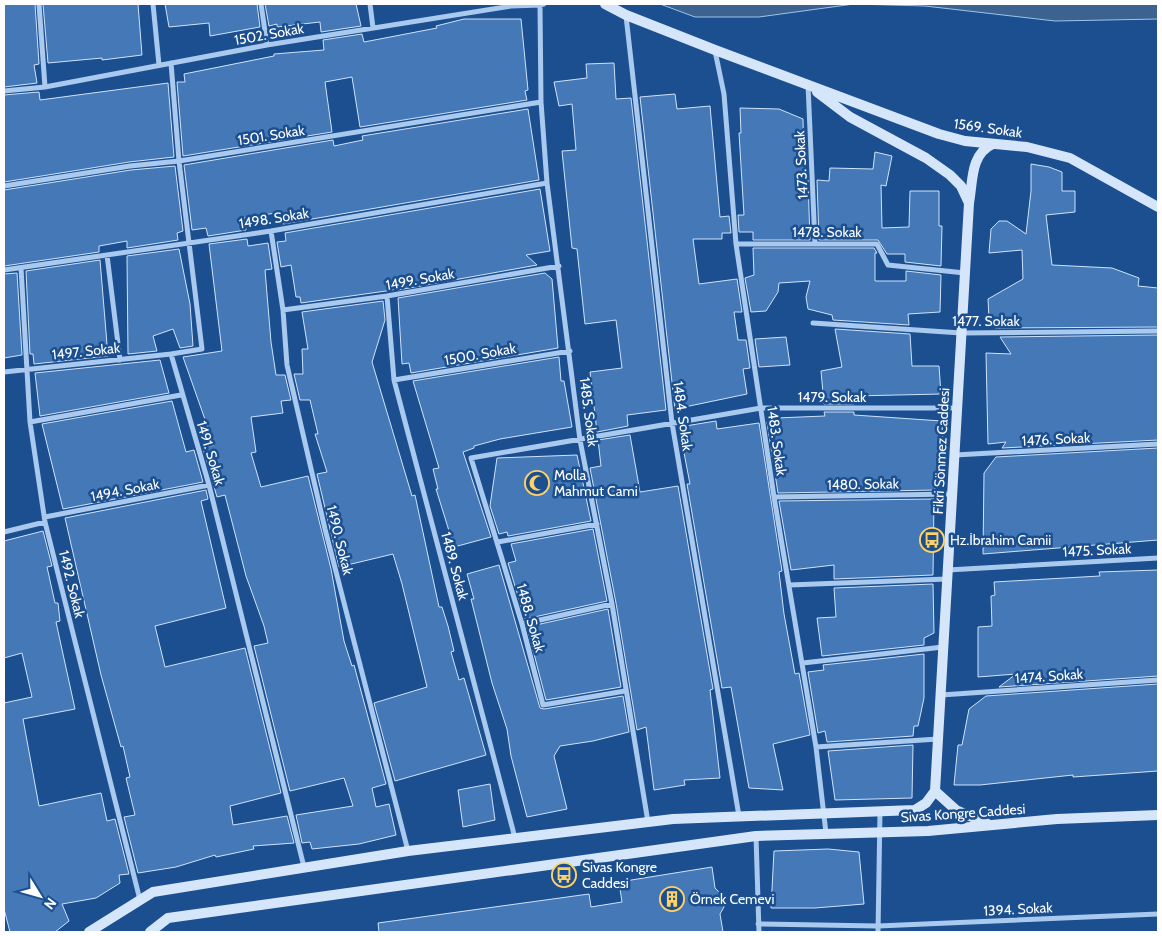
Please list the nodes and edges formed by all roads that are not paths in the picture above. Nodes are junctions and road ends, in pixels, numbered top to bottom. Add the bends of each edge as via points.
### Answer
1 (39, 4) edge
2 (153, 4) edge
3 (261, 4) edge
4 (370, 4) edge
5 (542, 4) edge
6 (606, 4) edge
7 (626, 15) junction
8 (374, 28) junction
9 (267, 45) junction
10 (715, 50) junction
11 (171, 64) junction
12 (159, 65) junction
13 (808, 85) junction
14 (45, 87) junction
15 (4, 91) edge
16 (541, 102) junction
17 (993, 144) junction
18 (179, 161) junction
19 (547, 183) junction
20 (4, 186) edge
21 (969, 203) junction
22 (1158, 207) edge
23 (271, 231) junction
24 (190, 242) junction
25 (815, 243) junction
26 (736, 244) junction
27 (107, 256) junction
28 (559, 266) junction
29 (21, 268) junction
30 (4, 270) edge
31 (965, 274) junction
32 (387, 296) junction
33 (283, 310) junction
34 (813, 323) dead end
35 (1158, 331) edge
36 (961, 333) junction
37 (570, 350) junction
38 (171, 354) junction
39 (120, 360) junction
40 (25, 369) junction
41 (4, 372) edge
42 (394, 380) junction
43 (181, 395) junction
44 (761, 408) junction
45 (957, 408) junction
46 (30, 422) junction
47 (672, 423) junction
48 (580, 440) junction
49 (1158, 444) edge
50 (954, 455) junction
51 (471, 458) joint
52 (209, 485) junction
53 (952, 494) junction
54 (774, 497) junction
55 (45, 519) junction
56 (597, 524) junction
57 (4, 532) edge
58 (498, 542) junction
59 (1158, 558) edge
60 (947, 574) junction
61 (790, 586) junction
62 (612, 604) junction
63 (522, 624) junction
64 (943, 647) junction
65 (803, 662) junction
66 (1158, 680) edge
67 (625, 691) junction
68 (940, 695) junction
69 (938, 739) junction
70 (816, 747) junction
71 (935, 790) junction
72 (880, 812) junction
73 (825, 814) junction
74 (1158, 815) edge
75 (739, 816) junction
76 (648, 822) junction
77 (991, 825) junction
78 (826, 833) junction
79 (880, 833) junction
80 (756, 836) junction
81 (515, 838) junction
82 (408, 851) junction
83 (304, 869) junction
84 (140, 900) junction
85 (1158, 914) edge
86 (758, 924) junction
87 (878, 929) edge
88 (89, 932) edge
89 (150, 932) edge
90 (759, 932) edge

1 - 14 street
2 - 12 street
3 - 9 street
4 - 8 street
5 - 8 street, 1502. Sokak
5 - 16 street, 1485. Sokak
6 - 7 main road, 1569. Sokak
7 - 10 main road, 1569. Sokak
7 - 47 street, 1484. Sokak
8 - 9 street, 1502. Sokak
9 - 11 street, 1502. Sokak
10 - 13 main road, 1569. Sokak
10 - 26 street, 1483. Sokak via 724,94
11 - 12 street, 1502. Sokak
11 - 18 street
12 - 14 street, 1502. Sokak
13 - 17 main road, 1569. Sokak via 939,134
13 - 21 main road, 1569. Sokak via 850,116 950,175
13 - 25 street, 1473. Sokak
14 - 15 street, 1502. Sokak
16 - 18 street, 1501. Sokak
16 - 19 street, 1485. Sokak
17 - 21 main road, Fikri Sönmez Caddesi via 983,148 976,160
17 - 22 main road, 1569. Sokak via 1027,147 1070,158
18 - 20 street, 1501. Sokak
18 - 24 street
19 - 23 street, 1498. Sokak
19 - 28 street, 1485. Sokak
21 - 31 main road, Fikri Sönmez Caddesi
23 - 24 street, 1498. Sokak
23 - 33 street, 1490. Sokak
24 - 27 street, 1498. Sokak
24 - 38 street via 202,349
25 - 26 street, 1478. Sokak
25 - 31 street, 1478. Sokak via 877,244 888,265
26 - 44 street, 1483. Sokak
27 - 29 street, 1498. Sokak
27 - 39 street
28 - 32 street, 1499. Sokak
28 - 37 street, 1485. Sokak
29 - 30 street, 1498. Sokak
29 - 40 street, 1492. Sokak
31 - 36 main road, Fikri Sönmez Caddesi
32 - 33 street, 1499. Sokak
32 - 42 street, 1489. Sokak
33 - 82 street, 1490. Sokak via 287,365 322,519
34 - 36 street, 1477. Sokak
35 - 36 street, 1477. Sokak
36 - 45 main road, Fikri Sönmez Caddesi
37 - 42 street, 1500. Sokak
37 - 48 street, 1485. Sokak
38 - 39 street, 1497. Sokak
38 - 43 street, 1491. Sokak
39 - 40 street, 1497. Sokak
40 - 41 street, 1497. Sokak
40 - 46 street, 1492. Sokak
42 - 81 street, 1489. Sokak
43 - 46 street
43 - 52 street, 1491. Sokak
44 - 45 street, 1479. Sokak
44 - 47 street, 1479. Sokak
44 - 54 street, 1483. Sokak
45 - 50 main road, Fikri Sönmez Caddesi
46 - 55 street, 1492. Sokak
47 - 48 street, 1479. Sokak
47 - 75 street, 1484. Sokak
48 - 51 street, 1479. Sokak
48 - 56 street, 1485. Sokak
49 - 50 street, 1476. Sokak
50 - 53 main road, Fikri Sönmez Caddesi
51 - 58 street, 1488. Sokak
52 - 55 street, 1494. Sokak
52 - 83 street, 1491. Sokak
53 - 54 street, 1480. Sokak
53 - 60 main road, Fikri Sönmez Caddesi
54 - 61 street, 1483. Sokak
55 - 57 street, 1494. Sokak
55 - 84 street, 1492. Sokak
56 - 58 street
56 - 62 street, 1485. Sokak
58 - 63 street, 1488. Sokak
59 - 60 street, 1475. Sokak
60 - 61 street, 1475. Sokak
60 - 64 main road, Fikri Sönmez Caddesi
61 - 65 street, 1483. Sokak
62 - 63 street
62 - 67 street, 1485. Sokak
63 - 67 street, 1488. Sokak via 543,705
64 - 65 street
64 - 68 main road, Fikri Sönmez Caddesi
65 - 70 street, 1483. Sokak
66 - 68 street, 1474. Sokak
67 - 76 street, 1485. Sokak
68 - 69 main road, Fikri Sönmez Caddesi
69 - 70 street
69 - 71 main road, Fikri Sönmez Caddesi
70 - 73 street, 1483. Sokak
71 - 72 main road, Sivas Kongre Caddesi via 926,803 915,810
71 - 77 main road via 956,810
72 - 73 main road, Sivas Kongre Caddesi
72 - 79 street
73 - 75 main road, Sivas Kongre Caddesi
73 - 78 street, 1483. Sokak
74 - 77 main road, Sivas Kongre Caddesi
75 - 76 main road, Sivas Kongre Caddesi
76 - 81 main road, Sivas Kongre Caddesi
77 - 79 main road, Sivas Kongre Caddesi
78 - 79 main road, Sivas Kongre Caddesi
78 - 80 main road, Sivas Kongre Caddesi
79 - 87 street
80 - 86 street
80 - 89 main road, Sivas Kongre Caddesi via 168,918
81 - 82 main road, Sivas Kongre Caddesi
82 - 83 main road, Sivas Kongre Caddesi
83 - 84 main road, Sivas Kongre Caddesi via 153,892
84 - 88 main road, Sivas Kongre Caddesi
85 - 87 street, 1394. Sokak
86 - 87 street, 1394. Sokak
86 - 90 street

